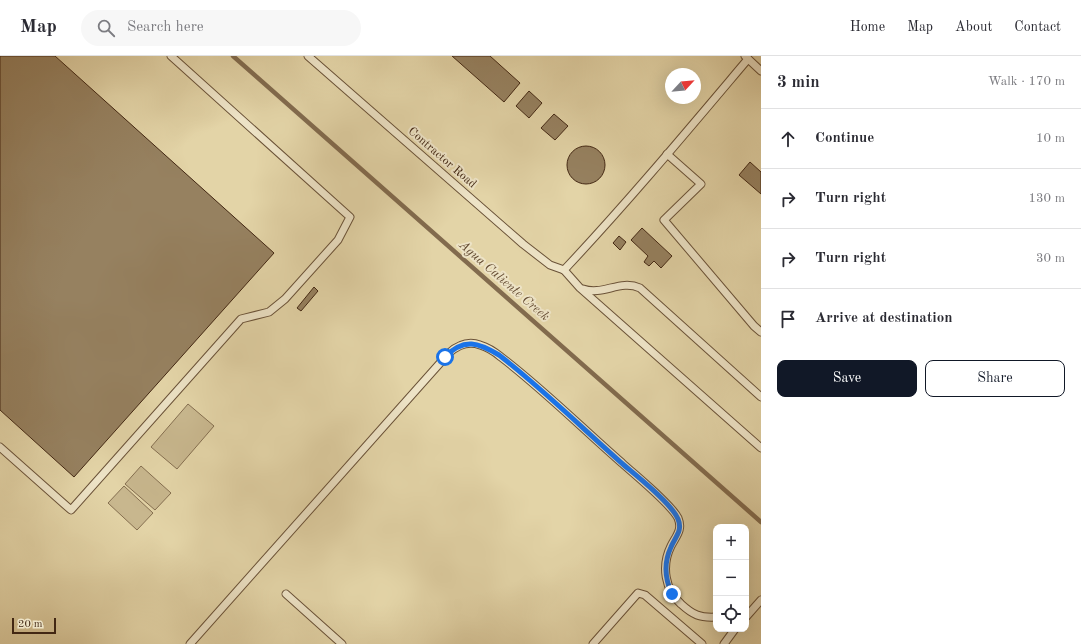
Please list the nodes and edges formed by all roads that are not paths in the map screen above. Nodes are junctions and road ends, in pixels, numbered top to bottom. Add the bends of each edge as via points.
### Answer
1 (171, 56) edge
2 (308, 56) edge
3 (746, 57) edge
4 (761, 71) edge
5 (667, 154) junction
6 (564, 270) junction
7 (580, 288) junction
8 (761, 332) edge
9 (761, 397) edge
10 (0, 447) edge
11 (761, 448) edge
12 (286, 594) dead end
13 (761, 600) edge
14 (749, 613) edge
15 (713, 617) edge
16 (733, 632) edge
17 (190, 644) edge
18 (342, 644) edge
19 (593, 644) edge
20 (702, 644) edge
21 (724, 644) edge

1 - 10 lane via 350,217 338,240 286,300 269,312 241,319 71,510
2 - 6 lane, Contractor Road via 523,244 550,265
3 - 4 lane
3 - 5 lane
5 - 6 lane
5 - 8 lane via 701,184 664,220
6 - 7 lane
7 - 9 lane via 590,292 632,284 640,288
7 - 11 lane
12 - 18 lane
13 - 14 lane
15 - 17 lane via 693,615 674,598 666,582 668,553 680,527 678,518 672,510 510,364 481,345 469,343 449,353
16 - 21 lane
19 - 20 lane via 638,593 646,595

